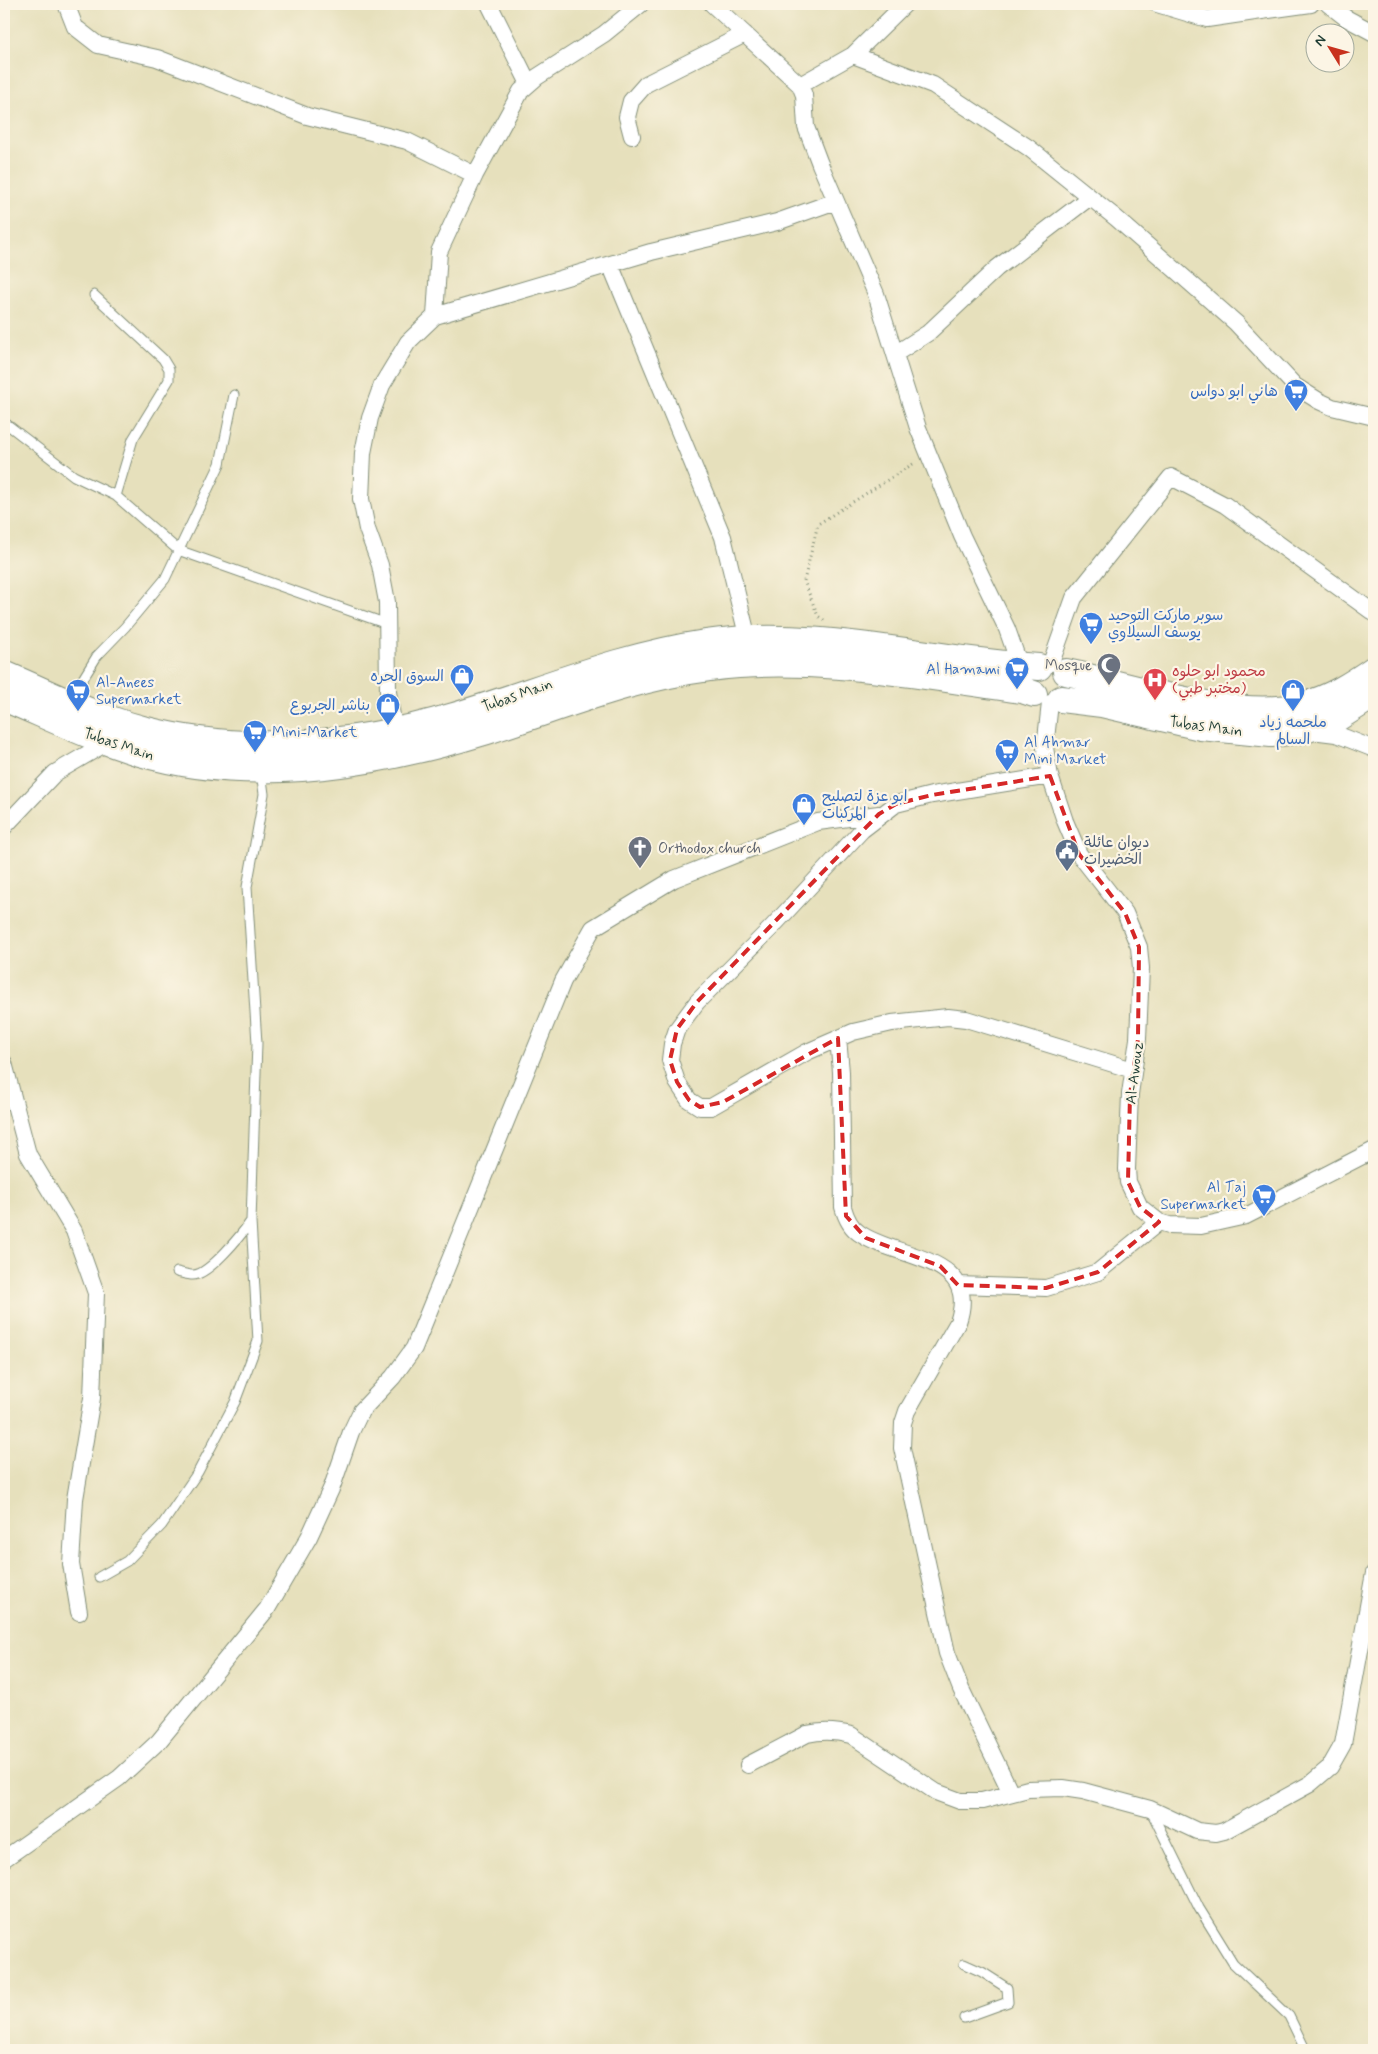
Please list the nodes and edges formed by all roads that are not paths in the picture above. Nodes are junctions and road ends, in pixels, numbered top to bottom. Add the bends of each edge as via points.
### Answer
1 (66, 4) edge
2 (489, 4) edge
3 (641, 4) edge
4 (712, 4) edge
5 (904, 4) edge
6 (1158, 4) edge
7 (1311, 4) edge
8 (1328, 4) edge
9 (1374, 33) edge
10 (745, 34) junction
11 (853, 55) junction
12 (529, 84) junction
13 (800, 85) junction
14 (632, 136) dead end
15 (475, 174) junction
16 (1090, 197) junction
17 (836, 201) junction
18 (610, 264) junction
19 (94, 296) dead end
20 (435, 316) junction
21 (895, 354) junction
22 (234, 395) dead end
23 (1374, 417) edge
24 (4, 422) edge
25 (116, 496) junction
26 (178, 550) junction
27 (1374, 613) edge
28 (387, 624) junction
29 (748, 639) junction
30 (1044, 667) junction
31 (1374, 669) edge
32 (4, 674) edge
33 (1374, 695) edge
34 (4, 698) edge
35 (1048, 699) junction
36 (68, 702) junction
37 (1305, 730) junction
38 (112, 732) junction
39 (397, 742) junction
40 (1374, 749) edge
41 (260, 769) junction
42 (1050, 776) junction
43 (879, 814) junction
44 (4, 827) edge
45 (838, 1038) junction
46 (4, 1063) edge
47 (1133, 1070) junction
48 (1374, 1150) edge
49 (251, 1221) junction
50 (1159, 1222) junction
51 (177, 1272) dead end
52 (958, 1285) junction
53 (1374, 1573) edge
54 (99, 1577) dead end
55 (79, 1612) dead end
56 (748, 1765) dead end
57 (1011, 1793) junction
58 (1150, 1809) junction
59 (4, 1859) edge
60 (964, 1964) dead end
61 (964, 2018) dead end
62 (1299, 2050) edge

1 - 15 street via 75,27 98,45 157,58 307,116 407,141
2 - 12 street
3 - 12 street via 604,34
4 - 10 street
5 - 11 street
6 - 7 street via 1207,19
8 - 9 street
10 - 13 street
10 - 14 street via 646,84 631,101 627,117
11 - 13 street
11 - 16 street via 933,85 1029,148
12 - 15 street via 521,92
13 - 17 street via 804,95 806,127
15 - 20 street via 439,252
16 - 21 street via 997,268 928,334
16 - 23 street via 1236,323 1296,386 1332,407
17 - 18 street via 777,222
17 - 21 street via 876,294
18 - 20 street
18 - 29 street via 723,537
19 - 25 lane via 163,359 169,369 169,380 133,439
20 - 28 street via 408,342 382,385 370,418 363,453 362,499 367,528 380,565 387,602
21 - 30 street via 929,454 962,536 1008,629
22 - 26 lane via 220,464
24 - 25 lane via 74,476
25 - 26 lane
26 - 28 lane
26 - 36 lane via 165,579 98,656
27 - 30 street via 1224,505 1171,477 1074,598
28 - 39 street via 388,692
29 - 30 main road, Tubas Main via 836,641
29 - 39 main road, Tubas Main via 662,651 581,672 450,717
30 - 31 main road, Tubas Main via 1199,702 1269,710 1303,705 1334,694
30 - 35 main road via 1034,671 1031,683
30 - 35 main road via 1069,677 1069,689
32 - 36 main road, Tubas Main
33 - 37 main road, Tubas Main via 1336,719
34 - 38 main road, Tubas Main
35 - 37 main road, Tubas Main via 1102,704 1201,727 1271,734
35 - 39 main road, Tubas Main via 1012,689 838,666 756,663 663,676 582,697 452,742
35 - 42 street, Al-Awouz via 1046,748
36 - 38 main road, Tubas Main
37 - 40 street via 1336,734
38 - 39 main road, Tubas Main via 250,744
38 - 41 main road, Tubas Main via 142,754 182,762
38 - 44 street via 55,773
39 - 41 main road, Tubas Main via 330,766
41 - 49 lane via 264,794 247,887 256,1043
42 - 43 street via 932,795 896,804
42 - 47 street, Al-Awouz via 1079,854 1125,913 1139,947 1138,1039
43 - 45 street via 697,1002 677,1029 670,1060 677,1082 689,1100 700,1107 711,1107
43 - 59 street via 818,822 674,879 593,928 563,981 417,1342 404,1363 362,1411 309,1537 267,1609 159,1741 119,1778
45 - 47 street via 892,1023 957,1017
45 - 52 street via 843,1207 846,1216 859,1233 940,1266
46 - 55 street via 28,1154 74,1231 96,1293 92,1398 75,1500 71,1564
47 - 50 street, Al-Awouz via 1128,1182 1140,1207
48 - 50 street via 1246,1216 1202,1226
49 - 51 lane via 240,1237 207,1268 194,1276
49 - 54 lane via 258,1341 235,1402 198,1472 162,1525 127,1561
50 - 52 street via 1098,1272 1046,1288
52 - 57 street via 962,1310 958,1322 907,1411 902,1448 947,1653
53 - 58 street via 1347,1729 1337,1756 1321,1776 1216,1833 1197,1831
56 - 57 street via 806,1734 839,1732 852,1735 948,1798 971,1802
57 - 58 street via 1063,1788
58 - 62 lane via 1208,1924 1233,1963 1289,2016 1304,2047
60 - 61 lane via 1007,1988 1008,2002

